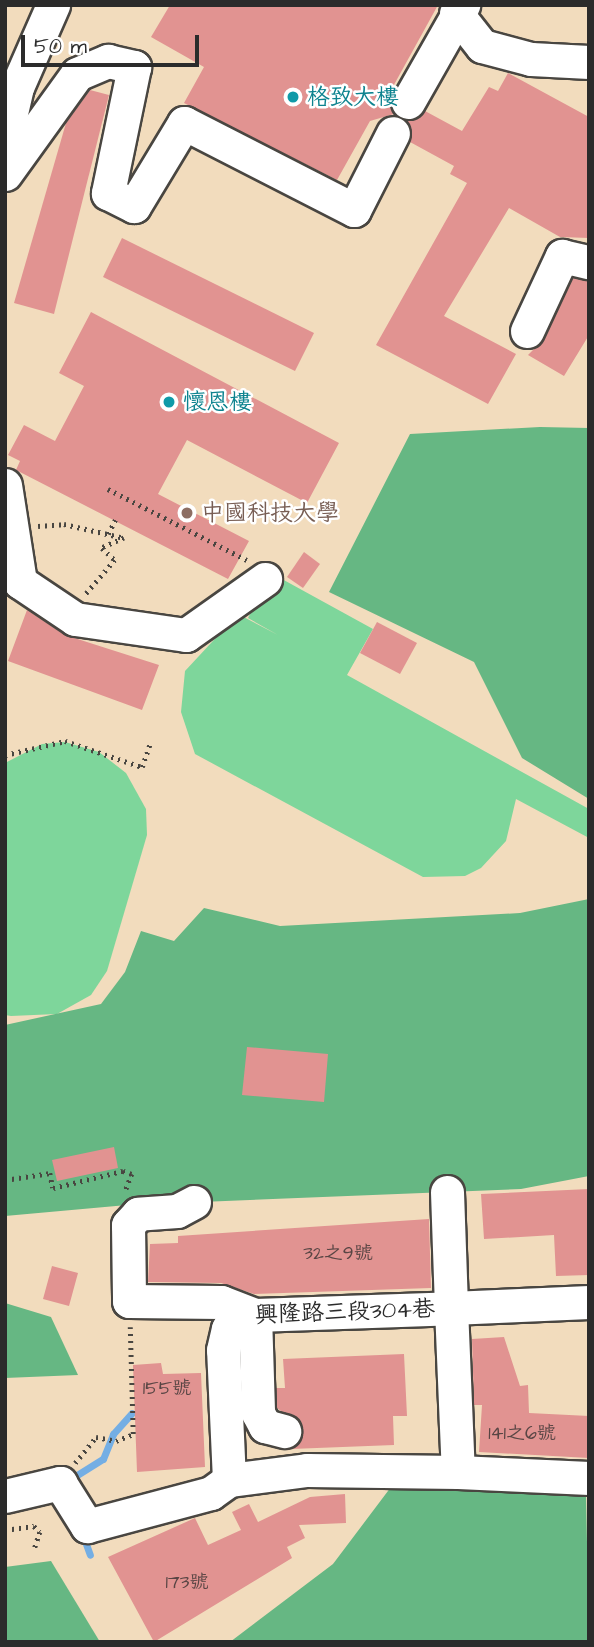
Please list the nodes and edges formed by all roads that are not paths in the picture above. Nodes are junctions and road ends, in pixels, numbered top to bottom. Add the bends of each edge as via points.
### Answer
1 (54, 5) edge
2 (459, 9) edge
3 (589, 62) edge
4 (408, 102) dead end
5 (393, 133) dead end
6 (5, 139) edge
7 (5, 174) edge
8 (589, 262) edge
9 (527, 331) dead end
10 (7, 491) edge
11 (256, 574) road end
12 (447, 1192) dead end
13 (194, 1202) dead end
14 (589, 1302) edge
15 (452, 1308) junction
16 (255, 1315) junction
17 (284, 1431) dead end
18 (458, 1472) junction
19 (589, 1478) edge
20 (244, 1484) junction
21 (5, 1496) edge

1 - 6 street via 17,87
2 - 3 street via 482,46 531,59
2 - 4 street
5 - 7 street via 354,210 184,123 134,206 108,193 134,67 108,61 77,74
8 - 9 street via 562,256
10 - 11 street via 20,582 75,619 186,635
12 - 15 street
13 - 16 street via 177,1211 138,1214 128,1225 129,1301 221,1302
14 - 15 street, 興隆路三段304巷
15 - 16 street, 興隆路三段304巷
15 - 18 street, 興隆路三段304巷
16 - 17 street via 258,1413 265,1426
16 - 20 street, 興隆路三段304巷 via 234,1321 225,1336
18 - 19 street
18 - 20 street
20 - 21 street via 88,1526 60,1483

